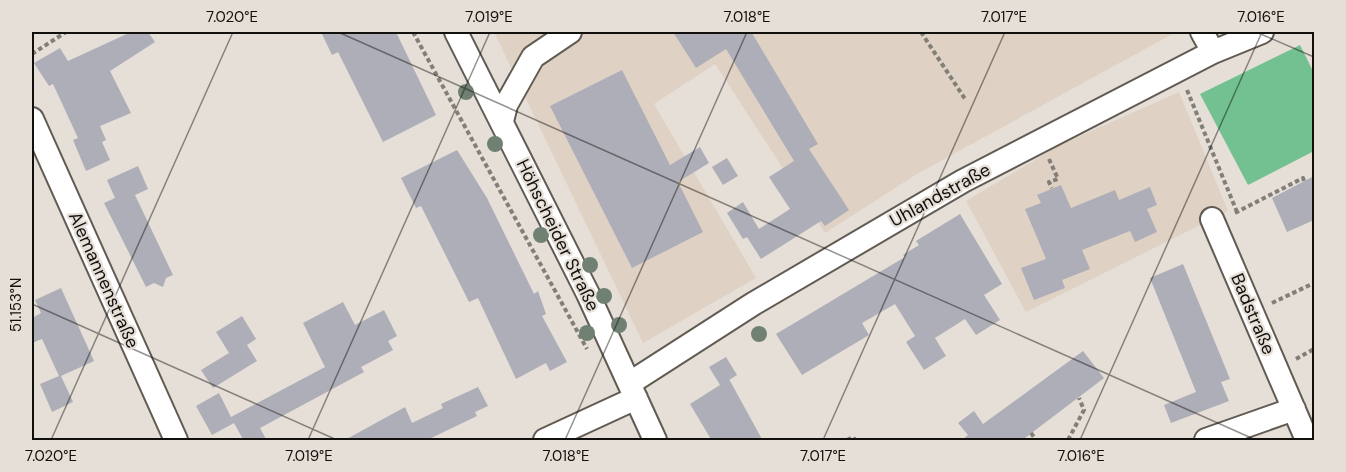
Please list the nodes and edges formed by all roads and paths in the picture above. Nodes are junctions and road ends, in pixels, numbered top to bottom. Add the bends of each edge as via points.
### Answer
1 (66, 32) edge
2 (413, 32) edge
3 (456, 32) edge
4 (570, 32) edge
5 (921, 32) edge
6 (1202, 32) edge
7 (1262, 32) edge
8 (1213, 52) junction
9 (32, 54) edge
10 (1179, 70) junction
11 (965, 99) dead end
12 (32, 119) edge
13 (502, 121) junction
14 (1041, 142) junction
15 (1304, 181) dead end
16 (1052, 188) dead end
17 (1237, 212) junction
18 (1212, 222) joint
19 (1314, 283) edge
20 (1252, 312) junction
21 (612, 346) junction
22 (633, 391) junction
23 (1079, 398) dead end
24 (1294, 409) junction
25 (1030, 433) dead end
26 (176, 441) edge
27 (545, 441) edge
28 (655, 441) edge
29 (847, 441) edge
30 (855, 441) edge
31 (1036, 441) edge
32 (1068, 441) edge
33 (1206, 441) edge
34 (1307, 441) edge

1 - 9 path
2 - 21 path via 590,356
3 - 13 street, Höhscheider Straße
4 - 13 street via 533,57 506,105
5 - 11 path
6 - 8 street
7 - 8 street, Uhlandstraße
8 - 10 street, Uhlandstraße
10 - 14 street, Uhlandstraße
10 - 17 path
12 - 26 street, Alemannenstraße
13 - 21 street, Höhscheider Straße
14 - 16 path via 1058,179 1049,182
14 - 22 street, Uhlandstraße via 963,181 753,304
15 - 17 path via 1303,178
17 - 18 path
18 - 20 street, Badstraße
19 - 20 path
20 - 24 street, Badstraße
21 - 22 street, Höhscheider Straße
22 - 27 street, Uhlandstraße
22 - 28 street, Höhscheider Straße
23 - 32 path via 1084,411
24 - 33 street
24 - 34 street, Badstraße
25 - 31 path
29 - 30 path via 853,437

